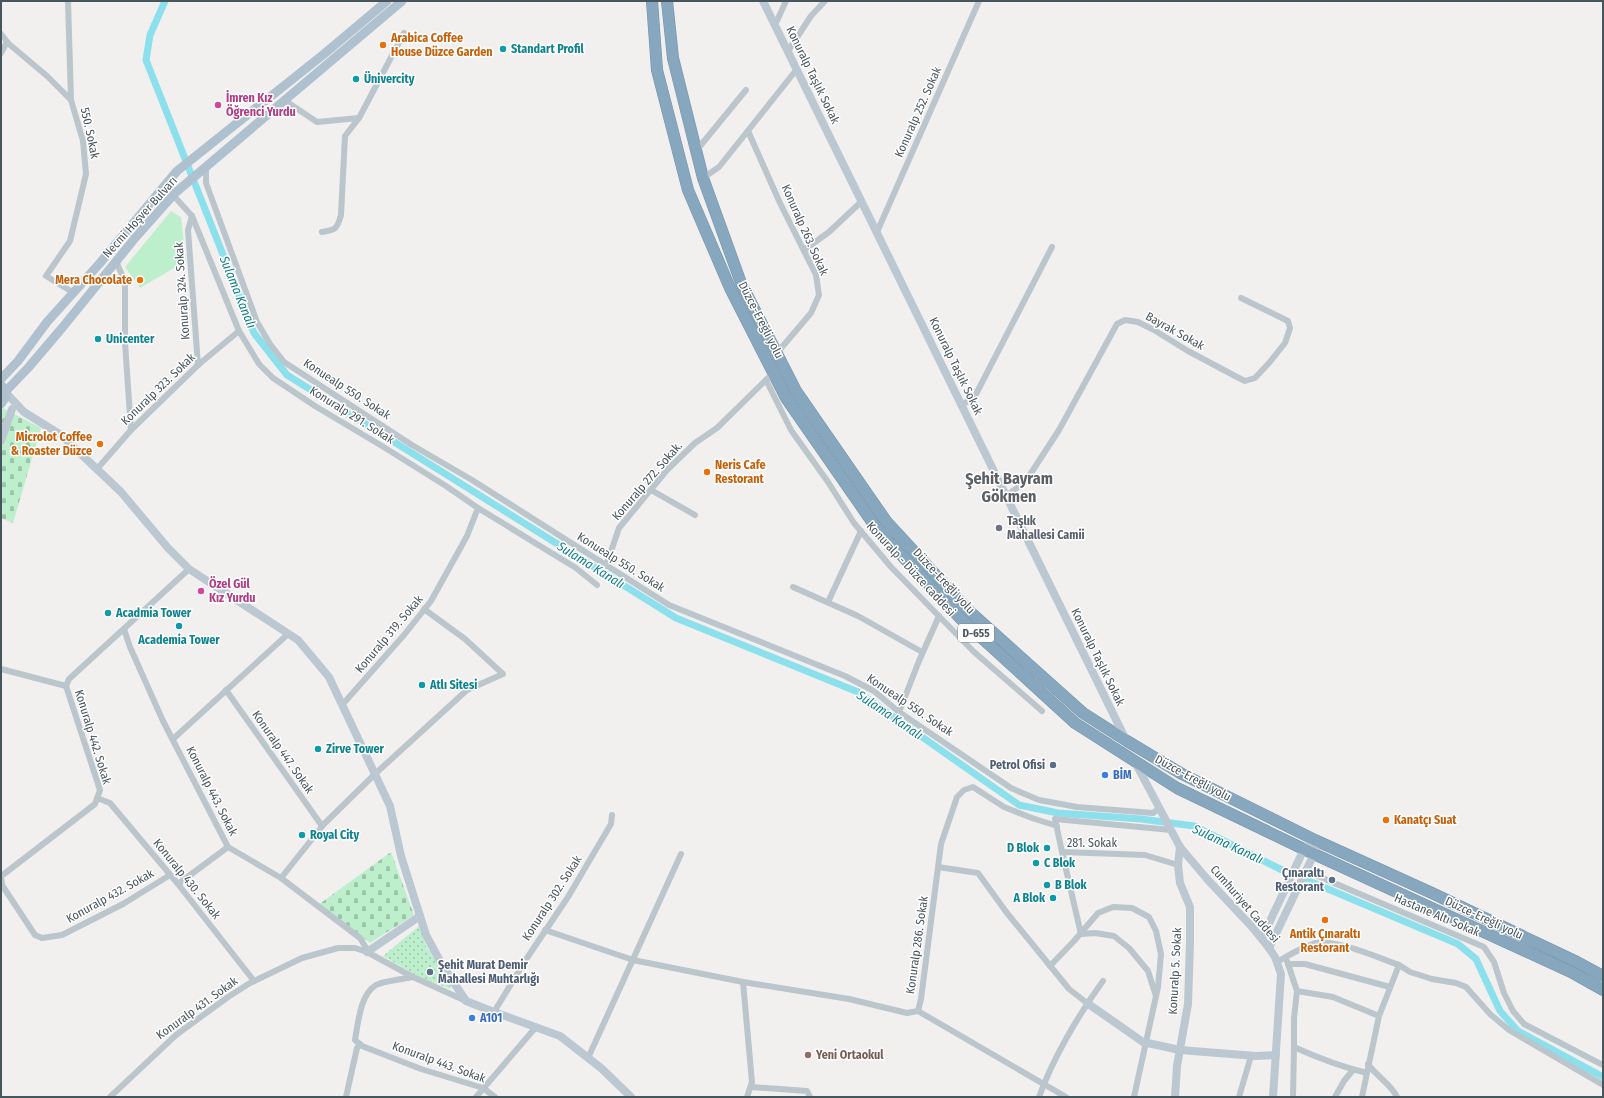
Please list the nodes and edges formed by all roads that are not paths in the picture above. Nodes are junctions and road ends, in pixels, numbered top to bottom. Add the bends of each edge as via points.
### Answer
1 (68, 1) edge
2 (387, 1) edge
3 (402, 1) edge
4 (652, 1) edge
5 (667, 1) edge
6 (763, 1) edge
7 (786, 1) edge
8 (825, 1) edge
9 (979, 1) edge
10 (775, 25) junction
11 (404, 33) dead end
12 (1, 34) edge
13 (6, 43) edge
14 (788, 51) junction
15 (1, 53) edge
16 (797, 69) junction
17 (746, 90) dead end
18 (72, 100) junction
19 (284, 100) junction
20 (360, 118) junction
21 (748, 131) junction
22 (696, 151) junction
23 (208, 163) junction
24 (703, 178) junction
25 (174, 194) junction
26 (862, 201) junction
27 (192, 216) junction
28 (322, 232) dead end
29 (877, 232) junction
30 (1052, 247) dead end
31 (804, 250) junction
32 (116, 261) junction
33 (74, 293) junction
34 (1241, 298) dead end
35 (239, 331) junction
36 (776, 353) junction
37 (198, 365) junction
38 (769, 376) junction
39 (1, 379) edge
40 (4, 390) edge
41 (961, 404) junction
42 (1, 405) edge
43 (12, 409) junction
44 (24, 412) junction
45 (131, 430) junction
46 (1, 441) edge
47 (97, 469) junction
48 (651, 490) junction
49 (1006, 496) junction
50 (478, 508) junction
51 (695, 515) dead end
52 (861, 531) junction
53 (606, 566) junction
54 (190, 569) junction
55 (597, 585) dead end
56 (793, 587) dead end
57 (828, 602) junction
58 (424, 609) junction
59 (939, 616) junction
60 (124, 629) junction
61 (288, 634) junction
62 (922, 652) junction
63 (1, 669) edge
64 (66, 686) junction
65 (226, 690) junction
66 (342, 705) junction
67 (1042, 711) dead end
68 (898, 712) junction
69 (173, 739) junction
70 (1127, 742) junction
71 (1134, 761) junction
72 (375, 774) junction
73 (97, 798) junction
74 (1160, 809) junction
75 (612, 815) dead end
76 (322, 826) junction
77 (1057, 826) junction
78 (1171, 830) junction
79 (1315, 840) junction
80 (228, 847) junction
81 (1180, 847) junction
82 (1062, 852) junction
83 (1309, 852) junction
84 (681, 854) dead end
85 (1178, 865) junction
86 (938, 867) junction
87 (1306, 871) junction
88 (1, 875) edge
89 (170, 875) junction
90 (281, 878) junction
91 (178, 884) junction
92 (420, 916) junction
93 (545, 930) junction
94 (1080, 934) junction
95 (1262, 938) junction
96 (1269, 948) junction
97 (367, 951) junction
98 (633, 960) junction
99 (1287, 961) junction
100 (1277, 962) junction
101 (1050, 966) junction
102 (1399, 966) junction
103 (1603, 976) edge
104 (413, 977) junction
105 (254, 981) junction
106 (1103, 981) dead end
107 (743, 982) junction
108 (1390, 987) junction
109 (1603, 990) edge
110 (1297, 991) junction
111 (1156, 997) junction
112 (466, 1001) junction
113 (1087, 1003) junction
114 (918, 1011) junction
115 (494, 1012) junction
116 (1379, 1016) junction
117 (536, 1027) junction
118 (1146, 1043) junction
119 (360, 1044) junction
120 (1294, 1047) junction
121 (1180, 1050) junction
122 (1276, 1055) junction
123 (1251, 1056) junction
124 (588, 1058) junction
125 (1368, 1064) junction
126 (1603, 1065) edge
127 (1352, 1070) junction
128 (1367, 1073) junction
129 (1044, 1084) junction
130 (1603, 1085) edge
131 (750, 1087) junction
132 (483, 1088) junction
133 (110, 1097) edge
134 (346, 1097) edge
135 (476, 1097) edge
136 (495, 1097) edge
137 (631, 1097) edge
138 (747, 1097) edge
139 (810, 1097) edge
140 (1039, 1097) edge
141 (1066, 1097) edge
142 (1134, 1097) edge
143 (1175, 1097) edge
144 (1239, 1097) edge
145 (1273, 1097) edge
146 (1293, 1097) edge
147 (1335, 1097) edge
148 (1362, 1097) edge
149 (1398, 1097) edge

1 - 18 street, 550. Sokak
2 - 33 main road, Necmi Hoşver Bulvarı via 171,178
3 - 19 main road, Necmi Hoşver Bulvarı
4 - 38 highway, Düzce-Ereğli yolu / D-655 via 657,70 688,190
5 - 22 highway, Düzce-Ereğli yolu via 673,58
6 - 10 street, Konuralp Taşlık Sokak
7 - 10 street
8 - 14 street via 811,16
9 - 29 street, Konuralp 252. Sokak
10 - 14 street, Konuralp Taşlık Sokak
11 - 20 street
12 - 13 street
13 - 15 street
13 - 18 street
14 - 16 street, Konuralp Taşlık Sokak
16 - 21 street
16 - 26 street, Konuralp Taşlık Sokak
17 - 22 street
18 - 33 street, 550. Sokak via 83,141 86,174 70,241 46,276
19 - 20 street via 317,122
19 - 23 main road, Necmi Hoşver Bulvarı
20 - 28 street via 345,136 341,215 338,227 332,231
21 - 24 street via 719,168
21 - 31 street, Konuralp 263. Sokak
22 - 24 highway, Düzce-Ereğli yolu
23 - 25 main road, Necmi Hoşver Bulvarı
23 - 53 street, Konuealp 550. Sokak via 206,183 258,322 284,362
24 - 36 highway, Düzce-Ereğli yolu via 741,283
25 - 27 street, Konuralp 291. Sokak
25 - 32 main road, Necmi Hoşver Bulvarı
26 - 29 street, Konuralp Taşlık Sokak
26 - 31 street via 829,232
27 - 35 street, Konuralp 291. Sokak
27 - 37 street, Konuralp 324. Sokak via 188,230
29 - 41 street, Konuralp Taşlık Sokak
30 - 41 street via 974,398
31 - 36 street, Konuralp 263. Sokak via 816,275 819,295 811,314
32 - 40 main road, Necmi Hoşver Bulvarı via 62,328
32 - 45 street via 125,282
33 - 39 main road, Necmi Hoşver Bulvarı
34 - 49 street, Bayrak Sokak via 1288,321 1290,328 1285,343 1255,378 1245,381 1188,352 1154,330 1138,322 1125,320 1118,324 1058,430 1025,482
35 - 37 street, Konuralp 323. Sokak
35 - 50 street, Konuralp 291. Sokak via 259,364 273,378
36 - 70 highway, Düzce-Ereğli yolu via 796,392 886,521 968,610 1083,713
37 - 45 street, Konuralp 323. Sokak
38 - 48 street, Konuralp 272. Sokak. via 717,428 682,454
38 - 52 street, Konuralp - Düzce caddesi via 791,430
38 - 71 highway, Düzce-Ereğli yolu / D-655 via 877,529 949,607 1076,723
40 - 42 main road, Necmi Hoşver Bulvarı via 5,400
40 - 44 street
41 - 49 street, Konuralp Taşlık Sokak
42 - 43 street
43 - 44 street
43 - 46 street
44 - 47 street via 61,435
45 - 47 street, Konuralp 323. Sokak
47 - 54 street
48 - 51 street
48 - 53 street, Konuralp 272. Sokak. via 619,528
49 - 70 street, Konuralp Taşlık Sokak
50 - 55 street, Konuralp 291. Sokak via 576,568
50 - 58 street, Konuralp 319. Sokak via 467,536
52 - 57 street
52 - 59 street, Konuralp - Düzce caddesi
53 - 68 street, Konuealp 550. Sokak via 669,605 845,676 874,692
54 - 60 street, Konuralp 442. Sokak
54 - 61 street
56 - 57 street
57 - 62 street
58 - 66 street, Konuralp 319. Sokak
58 - 72 street via 465,639 503,674 467,690
59 - 62 street
59 - 67 street, Konuralp - Düzce caddesi via 973,651
60 - 64 street, Konuralp 442. Sokak via 69,679
60 - 69 street, Konuralp 443. Sokak
61 - 65 street
61 - 66 street via 298,640 329,677
62 - 68 street
63 - 64 street
64 - 73 street, Konuralp 442. Sokak via 100,790
65 - 69 street
65 - 76 street, Konuralp 447. Sokak
66 - 72 street
68 - 74 street, Konuealp 550. Sokak via 1011,788 1039,800 1077,807 1153,813
69 - 80 street, Konuralp 443. Sokak
70 - 79 highway, Düzce-Ereğli yolu via 1182,774
71 - 74 street, Cumhuriyet Caddesi
71 - 83 highway, Düzce-Ereğli yolu / D-655 via 1177,788
72 - 76 street
72 - 92 street via 390,806 401,856
73 - 88 street via 95,804
73 - 89 street, Konuralp 430. Sokak via 110,803
74 - 78 street, Cumhuriyet Caddesi
75 - 93 street, Konuralp 302. Sokak via 611,824
76 - 90 street
77 - 78 street via 1055,819
77 - 82 street
77 - 86 street, Konuralp 286. Sokak via 1004,806 973,787 964,790 957,797 941,844
78 - 81 street, Cumhuriyet Caddesi
79 - 83 street
79 - 103 highway, Düzce-Ereğli yolu via 1439,896
80 - 90 street, Konuralp 443. Sokak
80 - 91 street
81 - 85 street, Konuralp 5. Sokak
81 - 95 street, Cumhuriyet Caddesi
82 - 85 street, 281. Sokak via 1145,855
82 - 94 street, 281. Sokak
83 - 87 street
83 - 95 street
83 - 109 highway, Düzce-Ereğli yolu / D-655 via 1571,972
84 - 98 street
85 - 121 street, Konuralp 5. Sokak via 1180,883 1190,907 1188,1004
86 - 101 street via 978,873
86 - 114 street, Konuralp 286. Sokak via 922,999
87 - 96 street
87 - 126 street, Hastane Altı Sokak via 1484,947 1494,962 1513,1011 1524,1024
88 - 89 street, Konuralp 432. Sokak via 2,885 35,935 42,938 62,935 90,922
89 - 91 street, Konuralp 430. Sokak
90 - 97 street, Konuralp 443. Sokak via 360,938
91 - 105 street, Konuralp 430. Sokak
92 - 97 street
92 - 112 street via 426,935 441,963
93 - 98 street, Konuralp 286. Sokak
93 - 115 street, Konuralp 302. Sokak
94 - 101 street
94 - 111 street via 1114,936 1129,948 1148,971
94 - 111 street via 1098,913 1113,907 1132,908 1149,917 1156,931 1161,954
95 - 96 street, Cumhuriyet Caddesi
96 - 100 street, Cumhuriyet Caddesi
97 - 104 street, Konuralp 431. Sokak
97 - 105 street, Konuralp 431. Sokak via 338,948 302,958
98 - 107 street, Konuralp 286. Sokak
98 - 124 street
99 - 100 street
99 - 102 street via 1299,950 1317,943 1342,945
99 - 108 street
99 - 110 street
100 - 122 street, Cumhuriyet Caddesi via 1281,974
101 - 113 street via 1069,989
102 - 108 street
102 - 130 street via 1432,980 1456,983 1466,988 1509,1030
104 - 112 street, Konuralp 431. Sokak
104 - 119 street via 376,985 366,994 359,1016 356,1040
105 - 133 street, Konuralp 431. Sokak via 176,1035
106 - 113 street
107 - 114 street, Konuralp 286. Sokak via 849,999 907,1013
107 - 131 street via 752,1082
108 - 116 street
110 - 116 street via 1333,997
110 - 120 street
111 - 118 street
112 - 115 street
113 - 118 street
113 - 129 street
114 - 129 street
115 - 117 street
116 - 125 street
117 - 124 street via 560,1036
117 - 132 street
118 - 121 street
118 - 142 street
119 - 132 street, Konuralp 443. Sokak via 420,1070
119 - 134 street
120 - 127 street
120 - 146 street
121 - 123 street
121 - 143 street, Konuralp 5. Sokak
122 - 123 street
122 - 145 street, Cumhuriyet Caddesi
123 - 144 street
124 - 137 street
125 - 128 street
125 - 149 street
127 - 128 street
127 - 147 street
128 - 148 street
129 - 140 street
129 - 141 street
131 - 138 street
131 - 139 street via 807,1091
132 - 135 street
132 - 136 street, Konuralp 443. Sokak

